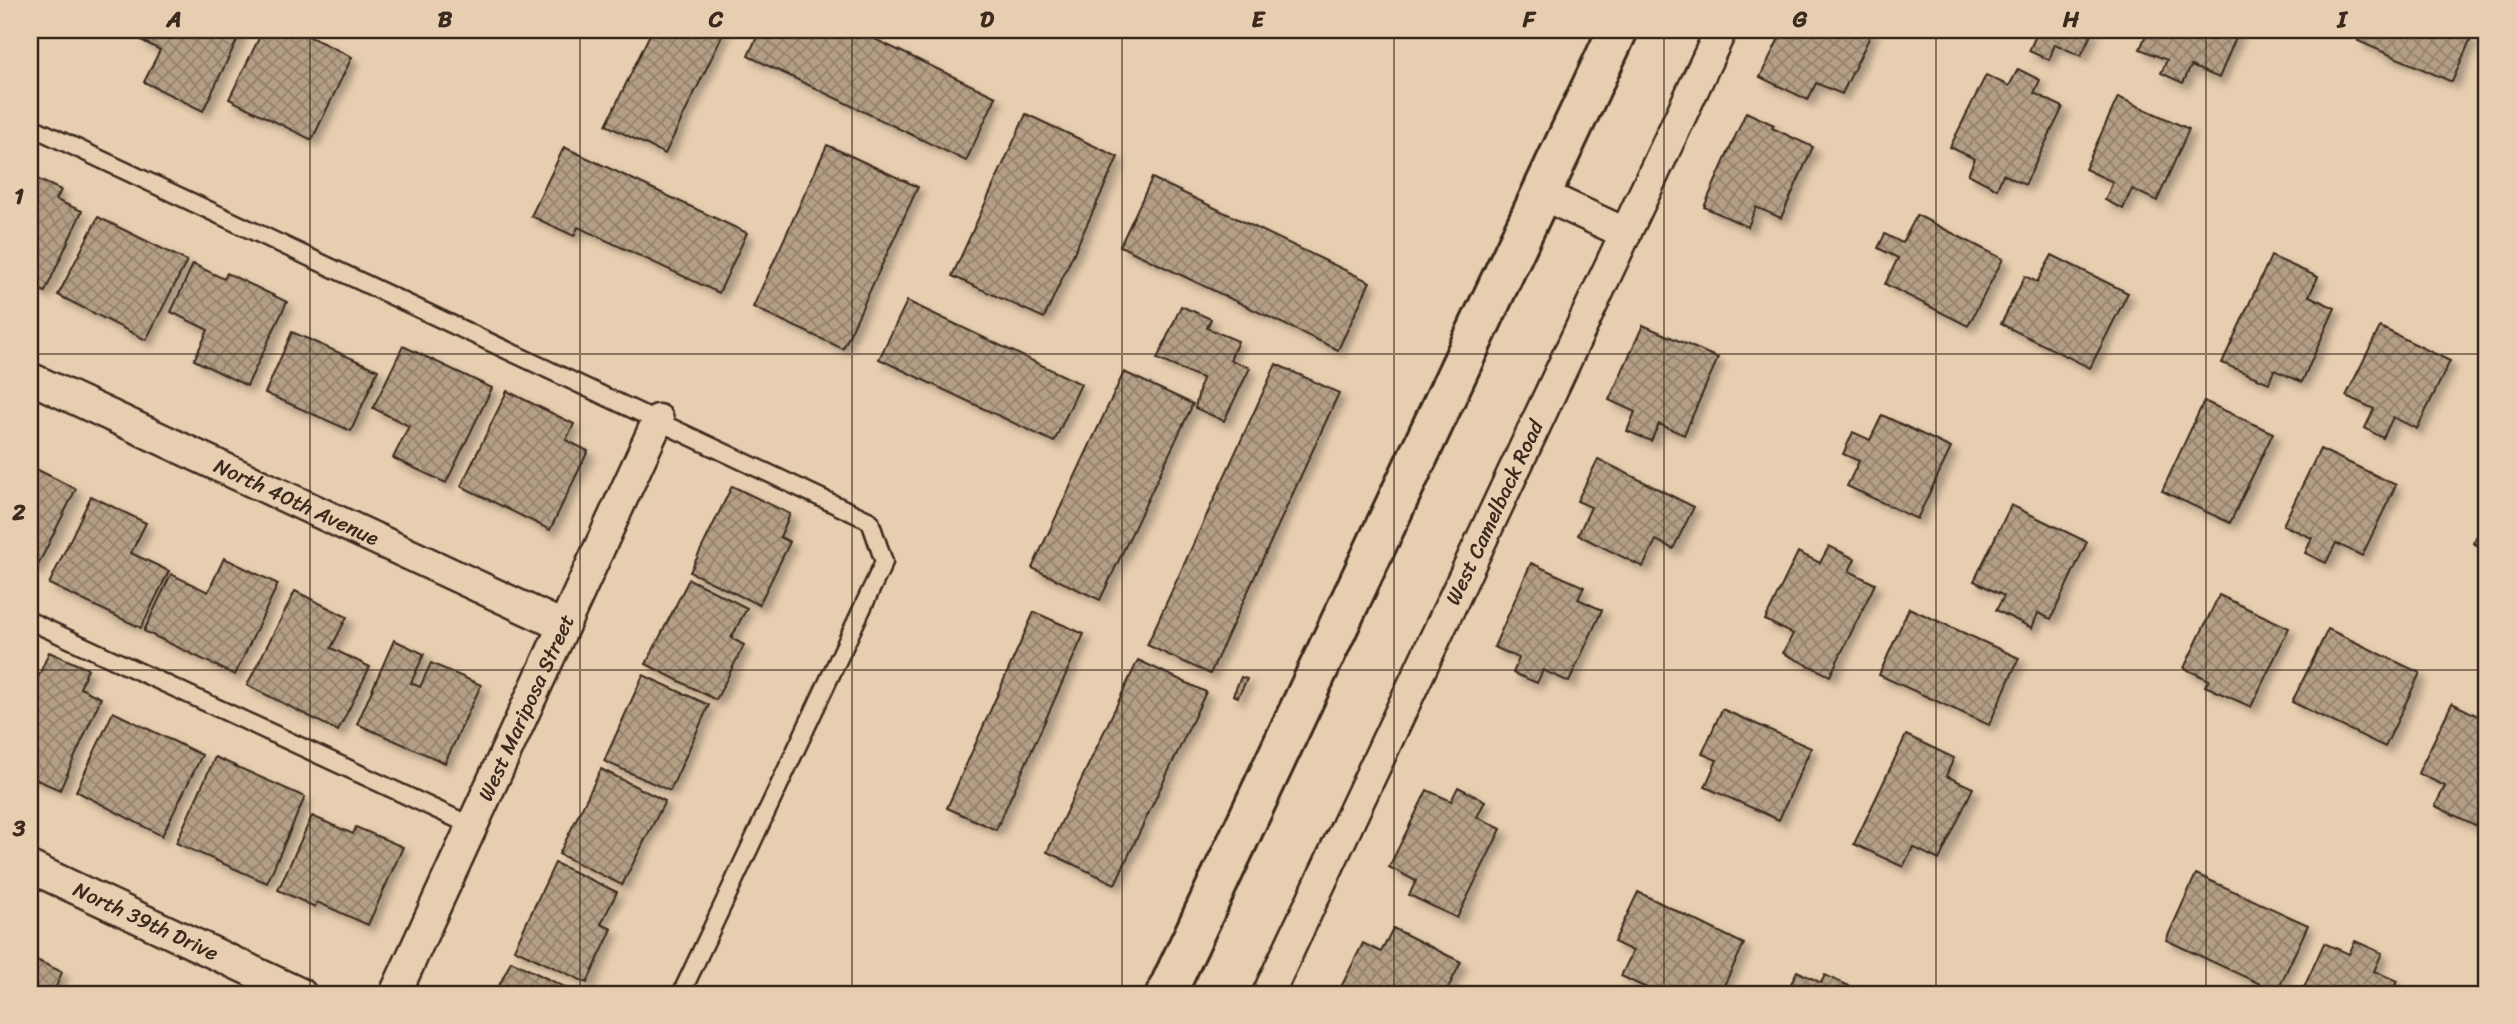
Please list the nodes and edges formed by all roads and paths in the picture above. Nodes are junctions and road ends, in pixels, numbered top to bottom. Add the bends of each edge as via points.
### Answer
1 (1618, 30) edge
2 (1721, 30) edge
3 (30, 126) edge
4 (1541, 194) junction
5 (1625, 233) junction
6 (30, 378) edge
7 (658, 420) junction
8 (30, 621) edge
9 (563, 626) junction
10 (472, 826) junction
11 (30, 867) edge
12 (301, 994) edge
13 (395, 994) edge
14 (681, 994) edge
15 (1166, 994) edge
16 (1268, 994) edge

1 - 4 main road
2 - 5 street, West Camelback Road
3 - 7 lane
4 - 5 street
4 - 15 main road
5 - 16 street, West Camelback Road
6 - 9 street, North 40th Avenue
7 - 9 street, West Mariposa Street
7 - 14 lane via 870,521 884,562
8 - 10 lane
9 - 10 street, West Mariposa Street
10 - 13 street, West Mariposa Street
11 - 12 street, North 39th Drive

